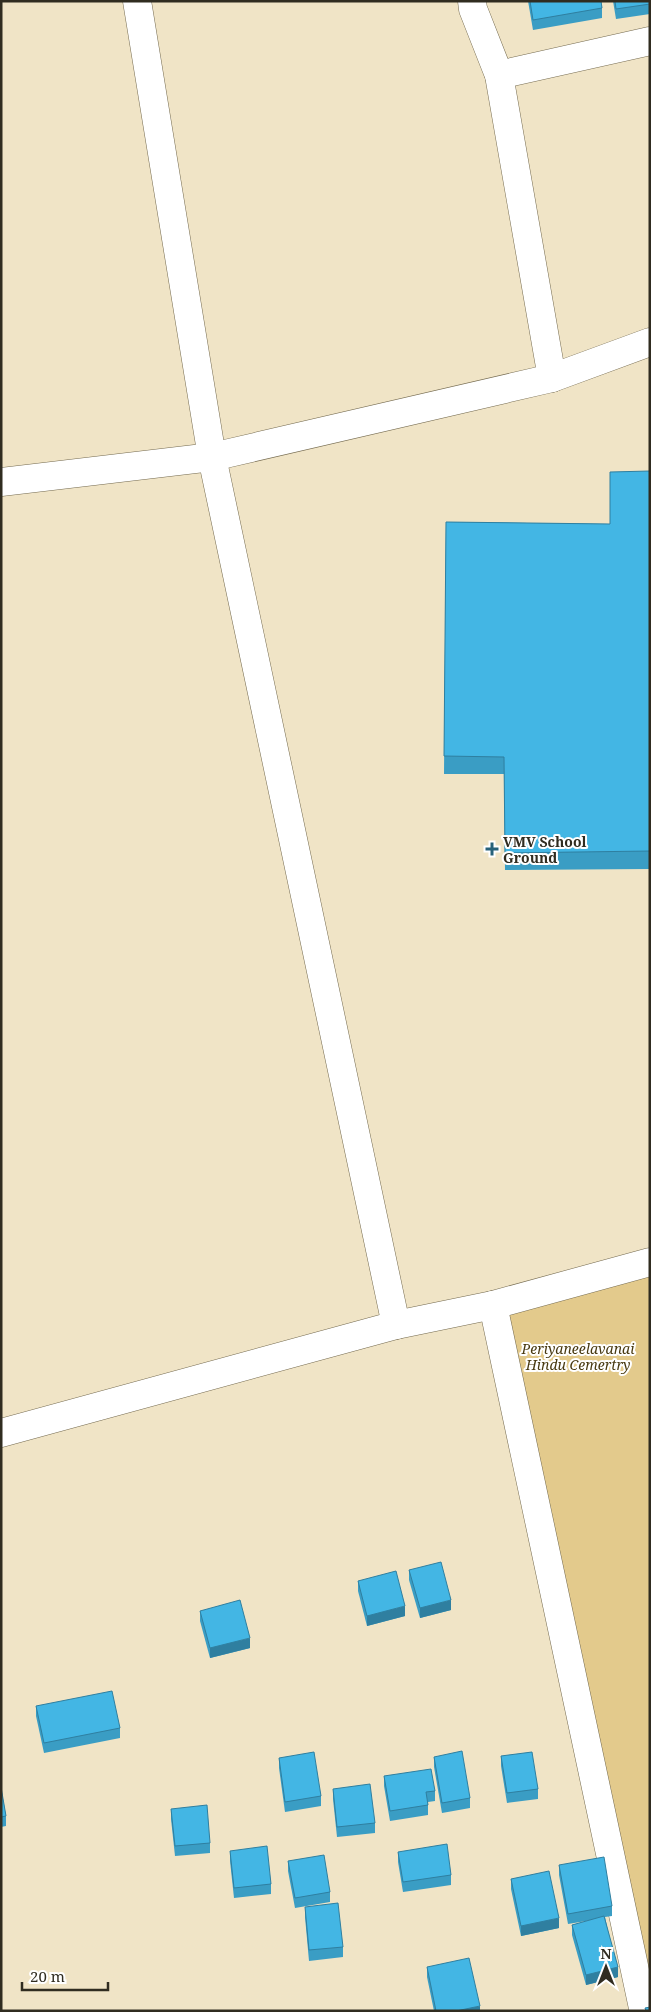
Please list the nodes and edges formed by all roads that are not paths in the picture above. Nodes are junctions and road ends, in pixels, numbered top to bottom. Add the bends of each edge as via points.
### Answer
1 (136, 1) edge
2 (472, 1) edge
3 (650, 41) edge
4 (498, 75) junction
5 (650, 342) edge
6 (552, 378) junction
7 (212, 457) junction
8 (1, 482) edge
9 (650, 1262) edge
10 (493, 1305) junction
11 (396, 1325) junction
12 (1, 1433) edge
13 (642, 2009) edge

1 - 7 street
2 - 4 street
3 - 4 street
4 - 6 street
5 - 6 street
6 - 7 street
7 - 8 street
7 - 11 street
9 - 10 street
10 - 11 street
10 - 13 street
11 - 12 street

